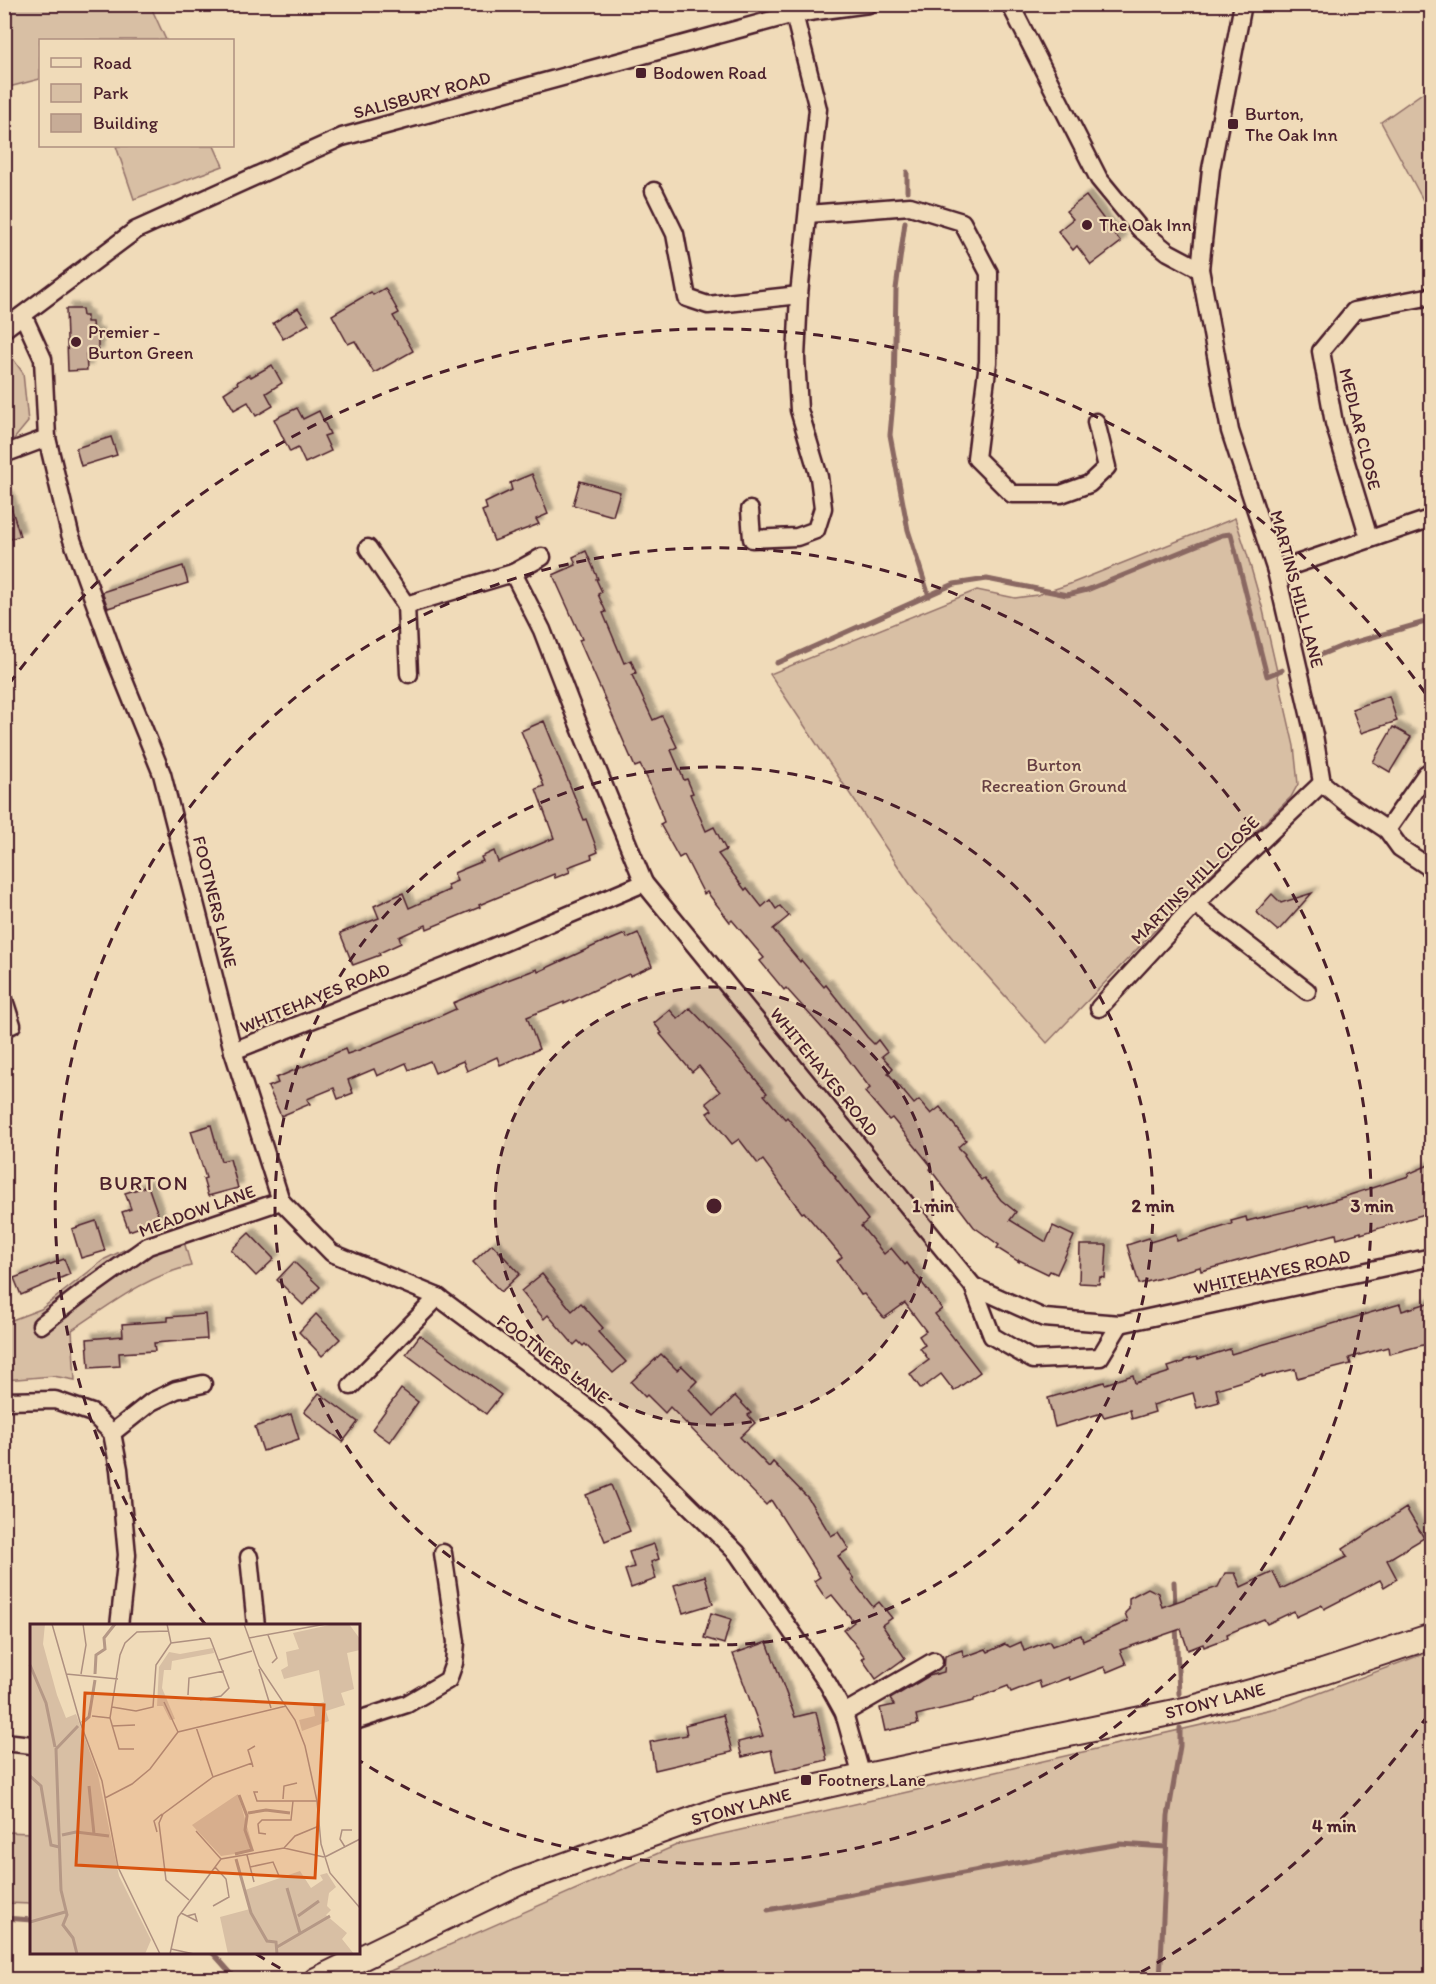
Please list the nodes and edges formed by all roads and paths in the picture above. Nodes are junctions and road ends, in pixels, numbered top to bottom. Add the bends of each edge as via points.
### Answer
1 (869, 4) edge
2 (1010, 4) edge
3 (1243, 4) edge
4 (794, 14) junction
5 (654, 191) dead end
6 (808, 214) junction
7 (1200, 269) junction
8 (799, 295) junction
9 (1431, 296) edge
10 (23, 315) junction
11 (4, 329) edge
12 (1096, 422) dead end
13 (47, 438) junction
14 (4, 454) edge
15 (750, 510) dead end
16 (1431, 518) edge
17 (1369, 538) junction
18 (368, 548) dead end
19 (542, 557) dead end
20 (1276, 571) junction
21 (513, 573) junction
22 (406, 605) junction
23 (409, 674) dead end
24 (1431, 770) edge
25 (1322, 783) junction
26 (1387, 830) junction
27 (1431, 869) edge
28 (644, 883) junction
29 (1195, 904) junction
30 (1307, 991) dead end
31 (4, 999) edge
32 (1099, 1008) dead end
33 (12, 1025) dead end
34 (233, 1051) junction
35 (281, 1201) junction
36 (1431, 1257) edge
37 (973, 1286) junction
38 (438, 1297) junction
39 (1120, 1324) junction
40 (41, 1325) dead end
41 (203, 1384) dead end
42 (351, 1386) dead end
43 (4, 1401) edge
44 (112, 1433) junction
45 (443, 1553) dead end
46 (249, 1557) dead end
47 (119, 1624) edge
48 (256, 1624) edge
49 (1431, 1636) edge
50 (934, 1661) dead end
51 (844, 1713) junction
52 (360, 1719) edge
53 (4, 1742) edge
54 (30, 1745) edge
55 (862, 1777) junction
56 (316, 1980) edge

1 - 4 street, SALISBURY ROAD
2 - 7 street via 1099,179 1140,229 1168,252
3 - 7 street, MARTINS HILL LANE via 1211,169
4 - 6 street via 818,109
4 - 10 street, SALISBURY ROAD via 342,137 136,230
5 - 8 street via 675,234 687,298 708,305
6 - 8 street
6 - 12 street via 910,206 962,222 989,273 988,362 976,458 1012,494 1061,494 1089,484 1107,467
7 - 20 street, MARTINS HILL LANE via 1230,430
8 - 15 street via 799,410 819,477 823,508 816,530 797,537 752,539
9 - 17 street, MEDLAR CLOSE via 1354,312 1321,351 1334,423
10 - 11 street, SALISBURY ROAD
10 - 13 street via 43,359
13 - 14 street
13 - 34 street, FOOTNERS LANE via 70,534 162,774
16 - 17 street
17 - 20 street
18 - 22 street
19 - 21 street
20 - 25 street, MARTINS HILL LANE
21 - 22 street
21 - 28 street, WHITEHAYES ROAD via 542,630
22 - 23 street
24 - 26 street
25 - 26 street
25 - 29 street, MARTINS HILL CLOSE
26 - 27 street via 1400,848
28 - 34 street, WHITEHAYES ROAD via 460,962
28 - 37 street, WHITEHAYES ROAD
29 - 30 street
29 - 32 street, MARTINS HILL CLOSE
31 - 33 street
34 - 35 street, FOOTNERS LANE
35 - 38 street, FOOTNERS LANE via 332,1253
35 - 40 street, MEADOW LANE via 148,1246
36 - 39 street, WHITEHAYES ROAD
37 - 39 street, WHITEHAYES ROAD via 1044,1318
37 - 39 street, WHITEHAYES ROAD via 993,1336 1033,1360 1100,1357
38 - 42 street
38 - 51 street, FOOTNERS LANE via 600,1417 737,1553
41 - 44 street via 176,1390 151,1402
43 - 44 street via 55,1400 92,1413
44 - 47 street via 127,1555
45 - 52 street via 456,1642 448,1680 407,1704
46 - 48 street
49 - 55 main road, STONY LANE via 1323,1672 1189,1709
50 - 51 street
51 - 55 street, FOOTNERS LANE
53 - 54 street
55 - 56 main road, STONY LANE via 722,1809 518,1882

